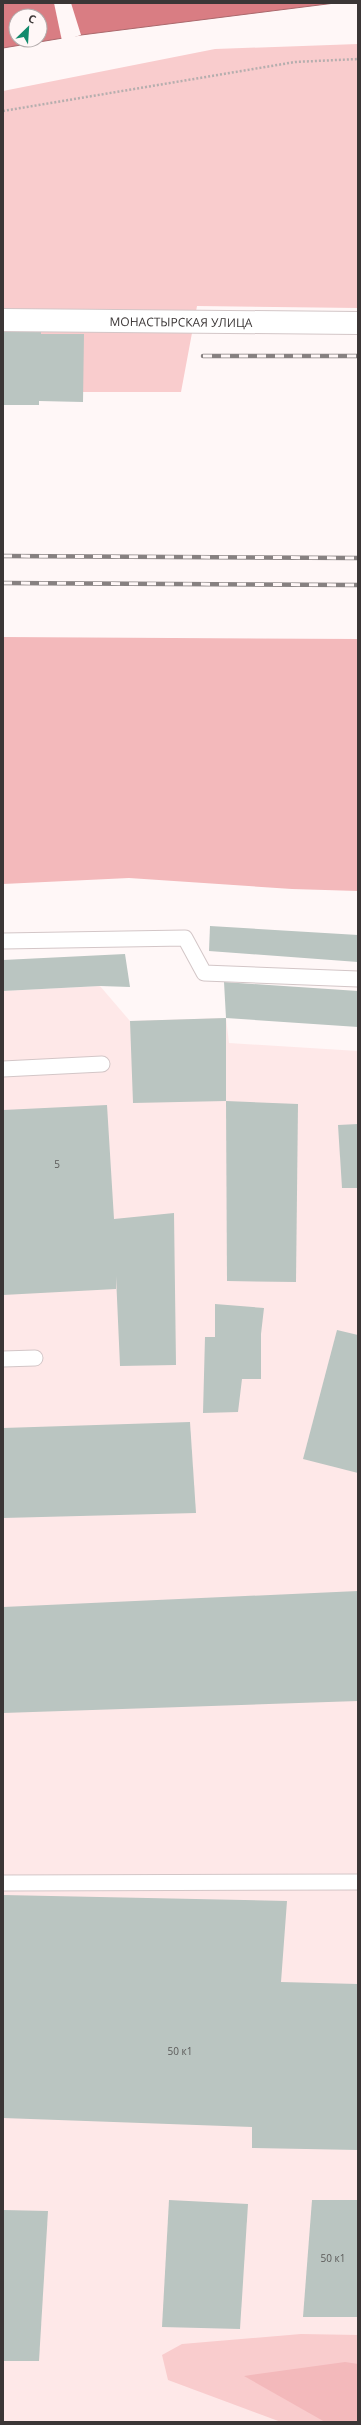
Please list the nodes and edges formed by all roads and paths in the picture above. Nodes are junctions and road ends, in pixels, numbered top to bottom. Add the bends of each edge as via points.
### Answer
1 (358, 60) edge
2 (3, 111) edge
3 (3, 320) edge
4 (358, 323) edge
5 (3, 941) edge
6 (358, 979) edge
7 (102, 1064) dead end
8 (3, 1069) edge
9 (35, 1358) dead end
10 (3, 1359) edge
11 (358, 1882) edge
12 (3, 1883) edge

1 - 2 path via 295,62
3 - 4 street, МОНАСТЫРСКАЯ УЛИЦА
5 - 6 lane via 185,938 204,973
7 - 8 lane
9 - 10 lane
11 - 12 lane

